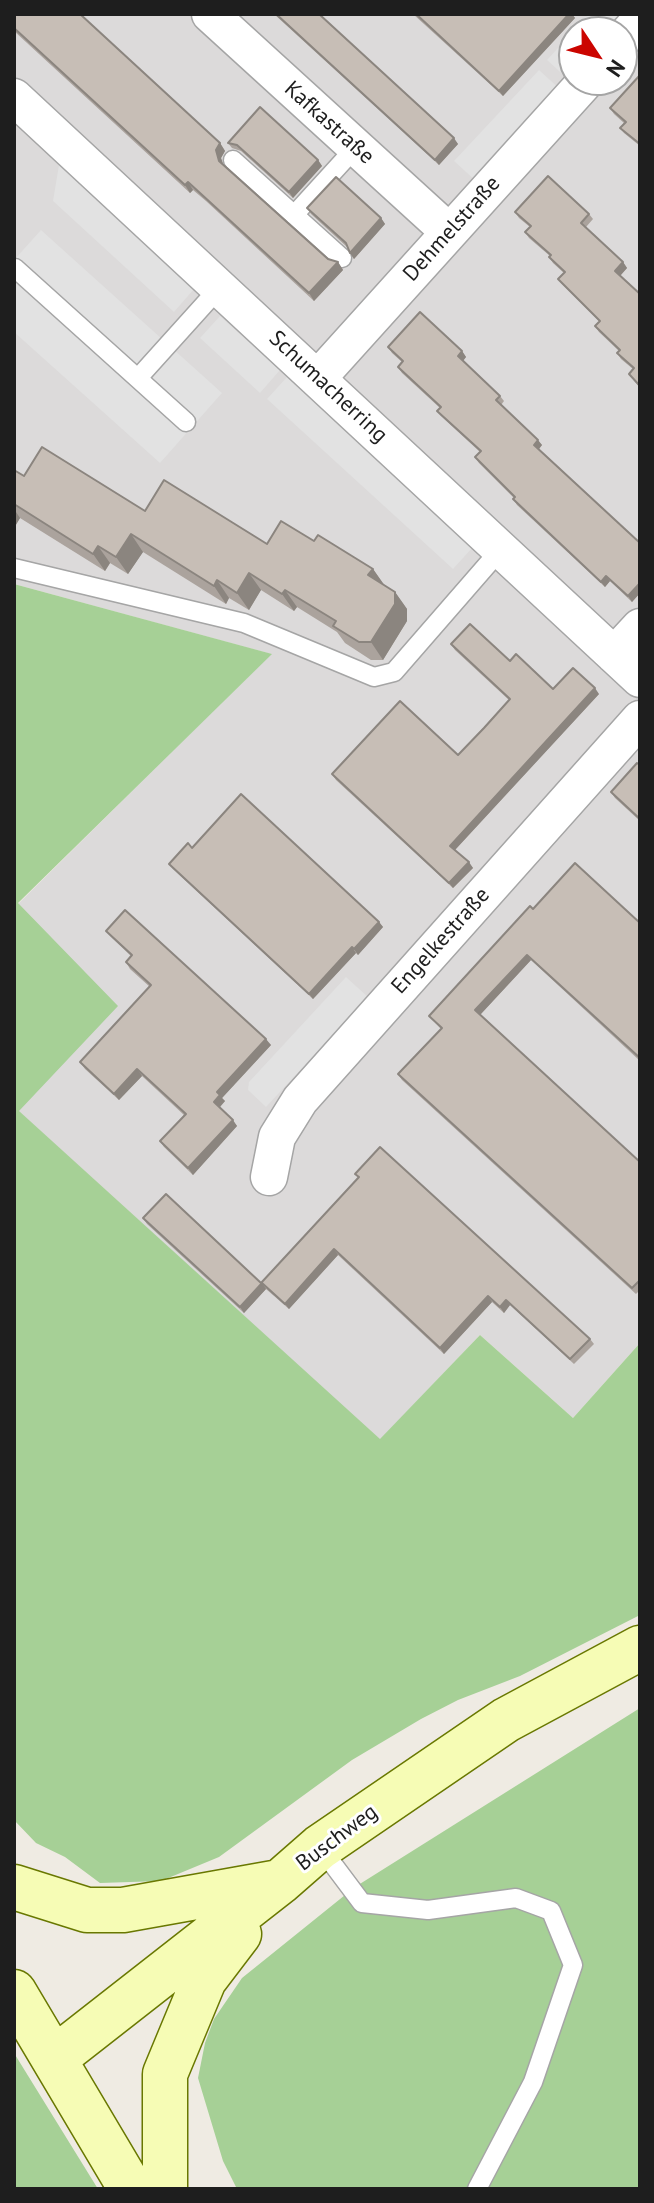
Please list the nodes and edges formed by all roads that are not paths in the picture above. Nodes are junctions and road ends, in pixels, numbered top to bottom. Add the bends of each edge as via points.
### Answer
1 (210, 14) edge
2 (572, 96) edge
3 (18, 111) edge
4 (356, 147) junction
5 (233, 160) dead end
6 (294, 215) junction
7 (448, 231) junction
8 (342, 258) dead end
9 (15, 268) edge
10 (220, 287) junction
11 (138, 378) junction
12 (318, 378) junction
13 (186, 422) dead end
14 (501, 549) junction
15 (14, 568) edge
16 (640, 627) edge
17 (627, 667) edge
18 (640, 719) edge
19 (269, 1177) dead end
20 (640, 1648) edge
21 (320, 1847) junction
22 (280, 1882) junction
23 (14, 1887) edge
24 (14, 1992) edge
25 (55, 2058) junction
26 (131, 2189) edge
27 (165, 2189) edge
28 (477, 2189) edge

1 - 4 street, Kafkastraße
2 - 7 street, Dehmelstraße
3 - 10 street, Schumacherring
4 - 6 lane
4 - 7 street, Kafkastraße
5 - 6 lane
6 - 8 lane
7 - 12 street, Dehmelstraße
9 - 11 lane
10 - 11 lane
10 - 12 street, Schumacherring
11 - 13 lane
12 - 14 street, Schumacherring
14 - 15 lane via 394,672 374,677 244,623
14 - 17 street, Schumacherring
16 - 17 street
18 - 19 street, Engelkestraße via 300,1100 277,1137
20 - 21 main road, Buschweg via 506,1720
21 - 22 main road, Buschweg
21 - 28 lane via 362,1903 428,1910 516,1898 551,1911 573,1965 533,2082
22 - 23 main road via 123,1910 87,1910
22 - 25 main road, Buschweg
22 - 27 main road via 204,1980 165,2074
24 - 25 main road
25 - 26 main road

